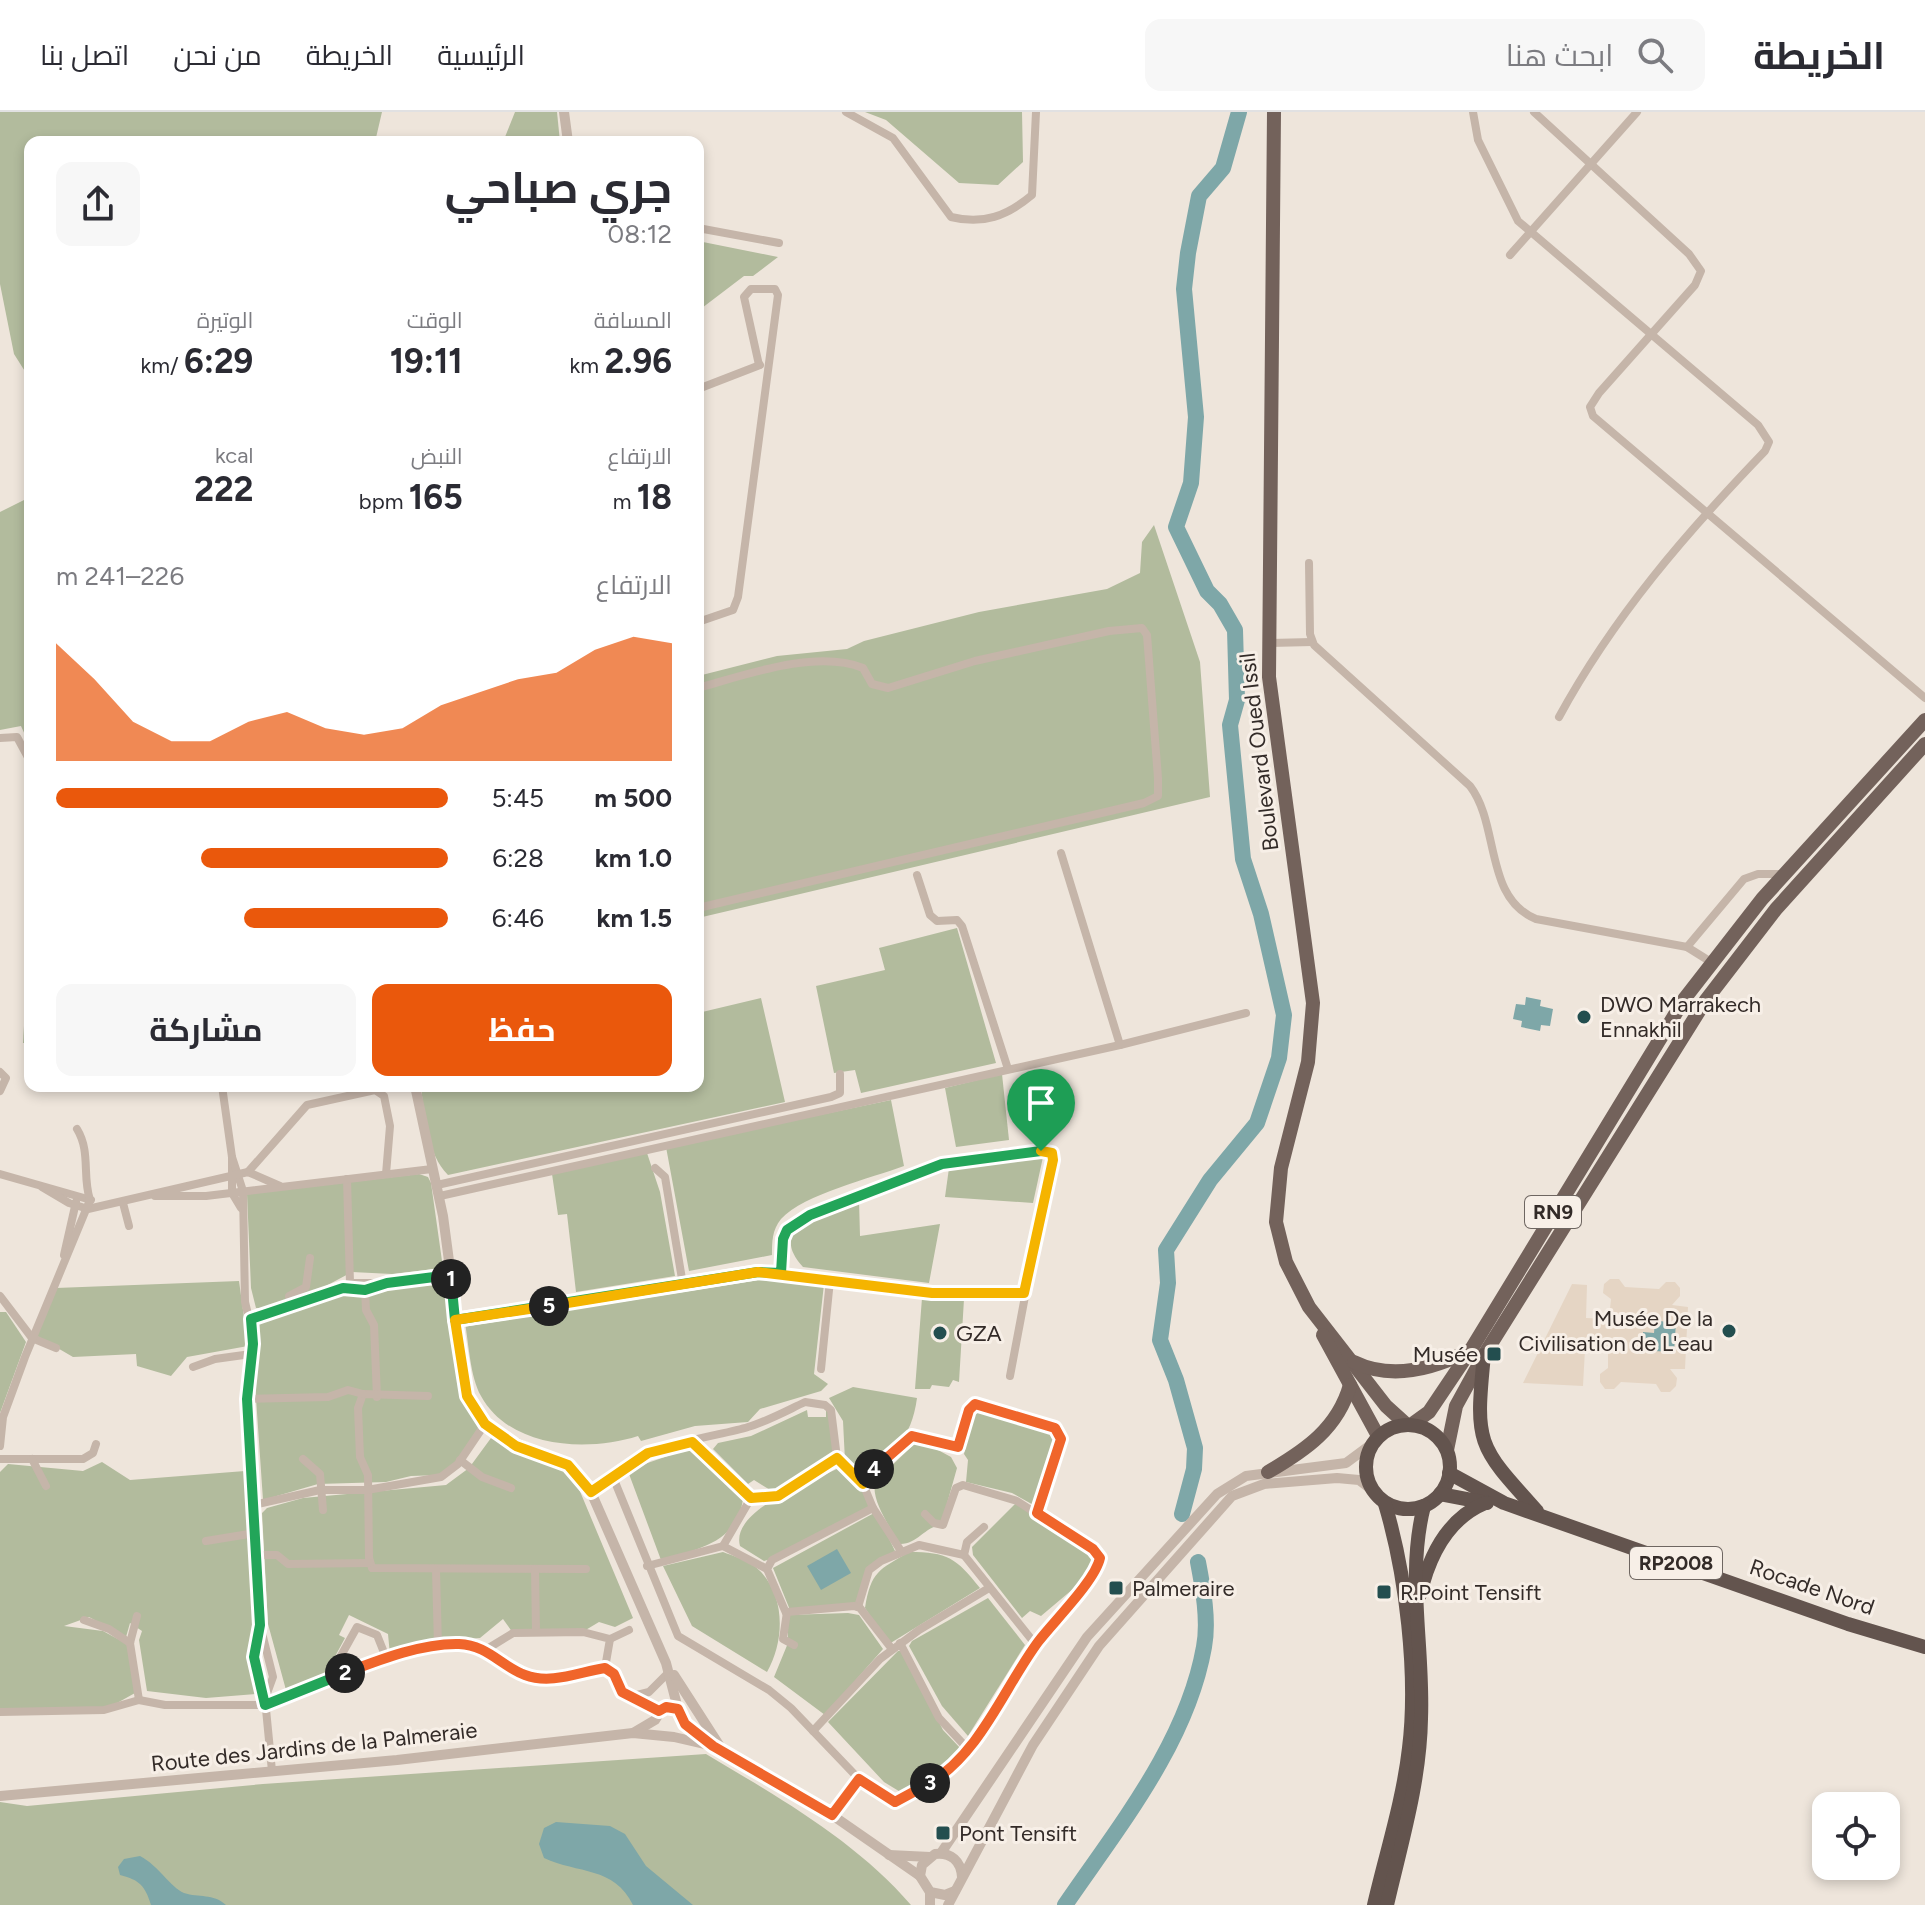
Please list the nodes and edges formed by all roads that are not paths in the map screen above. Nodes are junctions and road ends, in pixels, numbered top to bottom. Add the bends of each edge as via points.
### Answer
1 (564, 112) edge
2 (846, 112) edge
3 (1036, 112) edge
4 (1274, 112) edge
5 (1473, 112) edge
6 (1534, 112) edge
7 (1637, 112) edge
8 (567, 136) edge
9 (1592, 165) junction
10 (704, 229) edge
11 (1531, 233) junction
12 (779, 243) dead end
13 (1510, 255) dead end
14 (1649, 336) junction
15 (770, 364) junction
16 (759, 365) junction
17 (704, 387) edge
18 (1705, 513) junction
19 (1309, 563) dead end
20 (704, 620) edge
21 (1312, 642) junction
22 (1267, 643) junction
23 (704, 686) edge
24 (1925, 698) edge
25 (1559, 717) dead end
26 (1925, 720) edge
27 (0, 738) edge
28 (1925, 744) edge
29 (24, 750) edge
30 (1061, 853) dead end
31 (1784, 874) junction
32 (917, 875) dead end
33 (704, 907) edge
34 (1687, 947) junction
35 (1711, 962) junction
36 (1246, 1013) dead end
37 (1120, 1045) junction
38 (1008, 1069) junction
39 (0, 1072) edge
40 (840, 1074) dead end
41 (0, 1091) edge
42 (223, 1092) edge
43 (366, 1092) edge
44 (378, 1092) edge
45 (416, 1092) edge
46 (77, 1129) dead end
47 (232, 1157) junction
48 (655, 1168) dead end
49 (432, 1169) junction
50 (244, 1173) junction
51 (0, 1174) edge
52 (386, 1174) junction
53 (230, 1177) junction
54 (347, 1179) junction
55 (281, 1186) junction
56 (42, 1187) junction
57 (86, 1188) junction
58 (438, 1190) junction
59 (243, 1191) junction
60 (232, 1193) junction
61 (79, 1196) junction
62 (155, 1196) junction
63 (123, 1203) junction
64 (89, 1204) junction
65 (74, 1205) junction
66 (241, 1208) junction
67 (129, 1226) dead end
68 (310, 1258) dead end
69 (65, 1260) junction
70 (781, 1273) junction
71 (450, 1275) junction
72 (830, 1280) junction
73 (387, 1283) junction
74 (346, 1285) junction
75 (683, 1285) junction
76 (365, 1290) junction
77 (1024, 1293) junction
78 (0, 1296) edge
79 (5, 1308) edge
80 (290, 1308) junction
81 (251, 1319) junction
82 (455, 1320) junction
83 (1319, 1323) junction
84 (32, 1338) junction
85 (56, 1348) dead end
86 (1478, 1352) junction
87 (251, 1354) junction
88 (1352, 1361) junction
89 (193, 1367) dead end
90 (821, 1369) dead end
91 (1010, 1376) dead end
92 (1350, 1385) junction
93 (363, 1394) junction
94 (428, 1396) dead end
95 (377, 1397) junction
96 (247, 1399) junction
97 (2, 1417) edge
98 (485, 1424) junction
99 (1409, 1425) junction
100 (1375, 1440) junction
101 (692, 1442) junction
102 (96, 1444) dead end
103 (0, 1446) edge
104 (1447, 1450) junction
105 (837, 1458) junction
106 (0, 1459) edge
107 (32, 1459) junction
108 (303, 1459) dead end
109 (460, 1460) junction
110 (1268, 1472) junction
111 (1449, 1473) junction
112 (617, 1476) junction
113 (863, 1484) junction
114 (46, 1486) dead end
115 (511, 1488) dead end
116 (1371, 1489) junction
117 (320, 1490) junction
118 (367, 1490) junction
119 (591, 1492) junction
120 (1440, 1494) junction
121 (751, 1498) junction
122 (1485, 1503) junction
123 (1504, 1503) junction
124 (1385, 1504) junction
125 (253, 1505) junction
126 (1424, 1506) junction
127 (873, 1508) junction
128 (323, 1510) dead end
129 (1037, 1513) junction
130 (925, 1514) dead end
131 (1540, 1515) junction
132 (984, 1527) dead end
133 (255, 1533) junction
134 (206, 1541) dead end
135 (723, 1546) junction
136 (901, 1551) junction
137 (256, 1555) junction
138 (964, 1555) junction
139 (370, 1563) junction
140 (647, 1566) junction
141 (535, 1569) junction
142 (586, 1569) dead end
143 (767, 1569) junction
144 (436, 1570) junction
145 (989, 1588) junction
146 (858, 1607) junction
147 (1417, 1607) junction
148 (786, 1613) junction
149 (137, 1616) dead end
150 (84, 1620) dead end
151 (260, 1625) junction
152 (629, 1630) dead end
153 (536, 1632) junction
154 (610, 1639) junction
155 (130, 1643) junction
156 (794, 1645) dead end
157 (1036, 1645) junction
158 (438, 1646) junction
159 (896, 1646) junction
160 (1925, 1647) edge
161 (487, 1649) junction
162 (387, 1660) junction
163 (605, 1668) junction
164 (666, 1669) junction
165 (327, 1680) junction
166 (632, 1696) junction
167 (139, 1700) junction
168 (265, 1702) junction
169 (0, 1712) edge
170 (665, 1712) junction
171 (685, 1724) junction
172 (813, 1731) junction
173 (633, 1733) junction
174 (668, 1736) junction
175 (713, 1746) junction
176 (967, 1748) junction
177 (725, 1753) junction
178 (272, 1771) junction
179 (859, 1779) junction
180 (0, 1796) edge
181 (832, 1815) junction
182 (887, 1854) junction
183 (935, 1855) junction
184 (920, 1876) junction
185 (962, 1879) junction
186 (955, 1890) junction
187 (930, 1892) junction
188 (930, 1905) edge
189 (948, 1905) edge
190 (1374, 1905) edge
191 (1387, 1905) edge

1 - 8 street
2 - 3 street via 893,138 951,217 973,222 1017,208 1032,195
4 - 22 main road, Boulevard Oued Issil
5 - 11 street via 1474,128 1510,209
6 - 9 street
7 - 9 street
9 - 11 street
9 - 14 street via 1700,267 1695,285
10 - 12 street
11 - 13 street
11 - 14 street
14 - 18 street via 1599,393 1591,412
14 - 18 street via 1768,437 1765,451
15 - 16 street
15 - 16 street via 777,292 751,289 744,300
15 - 20 street via 736,605
16 - 17 street
18 - 24 street
18 - 25 street via 1613,625
19 - 21 street
21 - 22 street
21 - 34 street via 1470,786 1486,813 1503,888 1520,910 1536,919
22 - 83 main road, Boulevard Oued Issil via 1272,714 1313,1003 1310,1052 1281,1168 1276,1222 1286,1262
23 - 33 street via 781,666 834,662 863,668 872,684 888,688 975,661 1142,628 1147,635 1158,791 1144,803
26 - 31 main road, RN9
27 - 29 street via 17,737
28 - 86 main road, RN9 via 1776,909 1706,1000
30 - 37 street
31 - 34 street via 1744,879
31 - 35 main road, RN9
32 - 38 street via 930,915 937,921 957,920 962,926
34 - 35 street
35 - 86 main road, RN9 via 1629,1085
36 - 37 street
37 - 38 street
38 - 58 street
39 - 41 street via 6,1080
40 - 58 street via 840,1093 831,1097
42 - 47 street
43 - 50 street via 307,1105
44 - 52 street via 384,1096 390,1126
45 - 49 street
46 - 57 street via 86,1153
47 - 50 street
47 - 53 street
48 - 75 street via 665,1177
49 - 52 street
49 - 58 street
50 - 53 street
50 - 55 street
50 - 59 street
51 - 56 street
52 - 54 street
53 - 60 street
53 - 62 street
54 - 55 street
54 - 74 street
55 - 59 street
56 - 61 street
56 - 65 street
57 - 61 street
57 - 64 street
58 - 71 street
59 - 60 street
59 - 66 street
60 - 62 street
60 - 66 street
61 - 64 street
61 - 65 street
62 - 63 street
63 - 64 street
63 - 67 street
64 - 65 street
64 - 69 street
65 - 69 street
66 - 81 street via 245,1302
68 - 80 street via 306,1287 289,1296
69 - 84 street
70 - 72 street
70 - 75 street
70 - 77 street via 787,1230 810,1215 942,1164 1052,1153
71 - 73 street
71 - 82 street
72 - 77 street via 932,1293
72 - 90 street
73 - 74 street
73 - 76 street
74 - 76 street
74 - 80 street
75 - 82 street
76 - 95 street via 366,1310 374,1325
77 - 91 street
78 - 79 street
79 - 84 street
80 - 81 street
81 - 87 street
82 - 98 street via 467,1396
83 - 88 main road, Boulevard Oued Issil
83 - 92 main road, Boulevard Oued Issil
84 - 85 street
84 - 97 street
86 - 88 main road via 1402,1372
86 - 99 main road, RN9 via 1429,1412
86 - 104 main road, RN9 via 1456,1406
86 - 131 highway via 1479,1417 1487,1453
87 - 89 street
87 - 96 street
88 - 99 main road, Boulevard Oued Issil via 1386,1406
92 - 100 main road, Boulevard Oued Issil
92 - 110 main road via 1329,1429
93 - 95 street
93 - 96 street via 348,1390 328,1397
93 - 118 street via 358,1408 360,1457 367,1469
94 - 95 street
96 - 125 street
97 - 103 street
98 - 109 street
98 - 119 street via 516,1446 568,1465
99 - 100 highway, RN9 via 1394,1427
99 - 104 highway via 1433,1433
100 - 110 street via 1346,1463
100 - 116 highway via 1365,1469
101 - 105 street via 815,1402 835,1418
101 - 112 street via 648,1453
101 - 121 street
102 - 107 street via 83,1459
104 - 111 highway, RN9
105 - 113 street
105 - 121 street via 778,1496
106 - 107 street
107 - 114 street
108 - 117 street via 320,1474
109 - 115 street via 482,1477
109 - 118 street via 441,1477
110 - 183 street via 1246,1476 1217,1494 1087,1637
111 - 120 highway, RN9
111 - 123 highway, RP2008
112 - 119 street
112 - 140 street via 619,1498
113 - 127 street
113 - 129 street via 912,1436 958,1447 971,1406 980,1405 1059,1431 1061,1439
116 - 124 highway
116 - 185 street via 1346,1478 1264,1484 1239,1491 1224,1505 1088,1662 1033,1745
117 - 118 street
117 - 125 street
117 - 128 street
118 - 139 street
119 - 164 street
120 - 122 highway, RP2008
120 - 126 highway, RN9
121 - 135 street
122 - 123 highway, RP2008
122 - 147 highway via 1463,1515 1443,1537
123 - 131 highway, Rocade Nord / RP2008
124 - 126 highway via 1404,1509
124 - 190 highway via 1402,1572 1412,1721 1407,1766
125 - 133 street
126 - 147 highway via 1415,1550
127 - 136 street
127 - 143 street via 772,1560
129 - 130 street via 1008,1497 963,1485 956,1488 943,1525
129 - 157 street via 1100,1558
131 - 160 highway, Rocade Nord / RP2008
132 - 138 street via 967,1542
133 - 134 street
133 - 137 street
135 - 140 street
135 - 143 street
136 - 138 street via 919,1545
136 - 146 street via 869,1570
137 - 139 street via 274,1554 288,1564
137 - 151 street
138 - 145 street
139 - 144 street via 379,1570
140 - 172 street via 685,1644 769,1690
141 - 142 street
141 - 144 street
141 - 153 street
143 - 148 street
144 - 158 street
145 - 157 street
145 - 159 street
146 - 148 street
146 - 159 street
147 - 191 highway via 1419,1746
148 - 156 street via 783,1639
149 - 155 street
150 - 155 street
151 - 168 street via 254,1657
151 - 168 street via 273,1677
152 - 154 street
153 - 154 street via 583,1632
153 - 161 street via 513,1633
154 - 163 street
155 - 167 street
157 - 176 street
158 - 161 street
158 - 162 street
159 - 172 street
159 - 176 street via 939,1718
161 - 163 street via 525,1675 541,1678
162 - 165 street
162 - 165 street via 377,1635 355,1628
163 - 166 street via 622,1692
164 - 166 street via 649,1692
164 - 170 street
164 - 177 street
165 - 168 street
166 - 170 street
167 - 168 street via 165,1705
167 - 169 street via 104,1710
168 - 178 street
170 - 171 street, Route des Jardins de la Palmeraie
170 - 173 street, Route des Jardins de la Palmeraie
170 - 174 street
171 - 174 street
171 - 175 street, Route des Jardins de la Palmeraie
172 - 179 street
173 - 174 street, Route des Jardins de la Palmeraie
173 - 178 street, Route des Jardins de la Palmeraie
174 - 175 street, Route des Jardins de la Palmeraie
175 - 177 street, Route des Jardins de la Palmeraie
176 - 179 street via 947,1771 902,1801 889,1802
177 - 181 street, Route des Jardins de la Palmeraie
178 - 180 street, Route des Jardins de la Palmeraie
179 - 181 street
181 - 182 street, Route des Jardins de la Palmeraie
182 - 183 street
182 - 184 street, Route des Jardins de la Palmeraie
183 - 184 street via 922,1865
183 - 185 street via 957,1861
184 - 187 street
185 - 186 street
186 - 187 street via 945,1895
186 - 189 street
187 - 188 street

